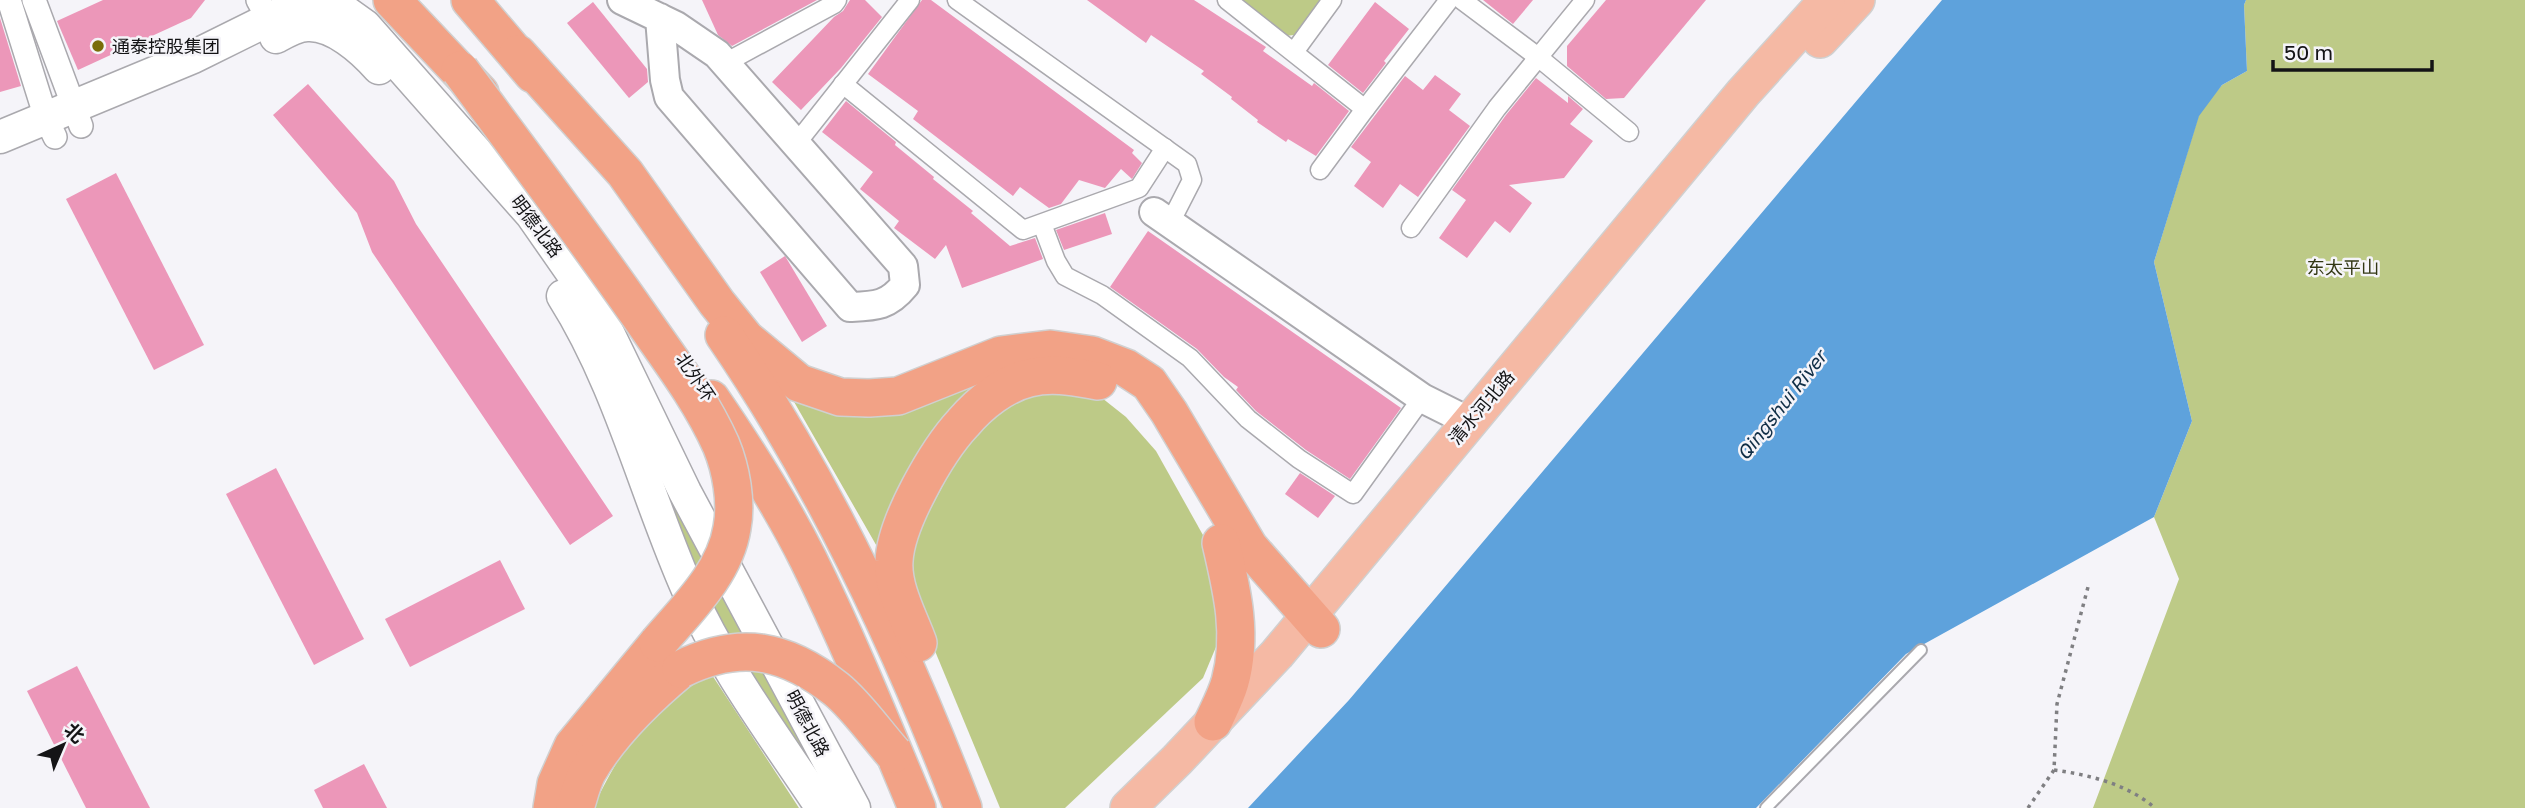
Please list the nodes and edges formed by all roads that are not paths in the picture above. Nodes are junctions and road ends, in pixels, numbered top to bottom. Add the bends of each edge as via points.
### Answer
1 (9, 0) edge
2 (34, 0) edge
3 (392, 0) edge
4 (470, 0) edge
5 (622, 0) edge
6 (837, 0) edge
7 (910, 0) edge
8 (957, 0) edge
9 (1227, 0) edge
10 (1332, 0) edge
11 (1450, 0) edge
12 (1462, 0) edge
13 (1585, 0) edge
14 (1827, 0) edge
15 (1857, 0) edge
16 (332, 11) edge
17 (660, 18) junction
18 (268, 19) edge
19 (1294, 52) junction
20 (517, 54) junction
21 (1538, 57) junction
22 (725, 63) junction
23 (460, 70) junction
24 (844, 84) junction
25 (1365, 109) junction
26 (64, 122) junction
27 (1629, 132) dead end
28 (0, 137) edge
29 (796, 144) junction
30 (1165, 148) junction
31 (0, 160) edge
32 (1321, 170) dead end
33 (1162, 218) joint
34 (1042, 223) junction
35 (1411, 228) dead end
36 (1422, 398) junction
37 (1468, 421) junction
38 (1220, 543) junction
39 (1308, 631) junction
40 (1921, 650) dead end
41 (670, 656) junction
42 (1213, 722) junction
43 (894, 754) junction
44 (552, 808) edge
45 (575, 808) edge
46 (822, 808) edge
47 (854, 808) edge
48 (917, 808) edge
49 (963, 808) edge
50 (979, 808) edge
51 (1128, 808) edge
52 (1161, 808) edge
53 (1766, 808) edge

1 - 26 street
2 - 26 street
3 - 23 highway, 北外环
4 - 20 highway
5 - 17 street
6 - 22 street
7 - 24 street
8 - 30 street
9 - 19 street
10 - 19 street
11 - 25 street
12 - 21 street
13 - 21 street
14 - 37 main road, 清水河北路 via 1743,93
15 - 39 main road, 清水河北路 via 1744,123
16 - 18 main road via 306,24
16 - 46 main road, 明德北路 via 351,42 511,222 577,318 633,442 688,590 737,681
16 - 47 main road, 明德北路 via 365,26 532,215 594,304 685,492
17 - 22 street
17 - 29 street via 669,97 850,307 878,306 895,298 905,285 902,266
18 - 26 main road via 229,61
19 - 25 street
20 - 39 highway via 625,173 746,339 799,383 841,397 898,396 1001,355 1050,349 1092,355 1149,383 1249,547
20 - 49 highway via 618,183 737,354 819,489 892,637
21 - 27 street
21 - 35 street
22 - 29 street
23 - 41 highway, bridge via 622,290 695,396 722,447 733,491 728,547
23 - 43 highway, 北外环, bridge via 545,166 619,264 747,452 807,557
24 - 29 street
24 - 34 street via 1023,230
25 - 32 street
26 - 28 main road
26 - 31 main road
30 - 33 street via 1187,164 1192,180
30 - 34 street via 1139,188
33 - 36 street
34 - 36 street via 1065,276 1102,295 1190,358 1248,419 1353,494
36 - 37 street
37 - 39 main road, 清水河北路
38 - 39 highway
38 - 42 highway via 1233,595 1237,639 1230,684
38 - 50 highway via 1155,426 1135,404 1099,381 1058,374 1028,378 1002,389 963,423 921,486 893,561 897,584
39 - 42 main road, 清水河北路
39 - 52 main road, 清水河北路
40 - 53 lane
41 - 43 highway, bridge via 705,657 735,650 800,665 838,690
41 - 44 highway via 573,746 556,784
41 - 45 highway via 648,696 587,773
42 - 51 main road, 清水河北路
43 - 48 highway, 北外环

